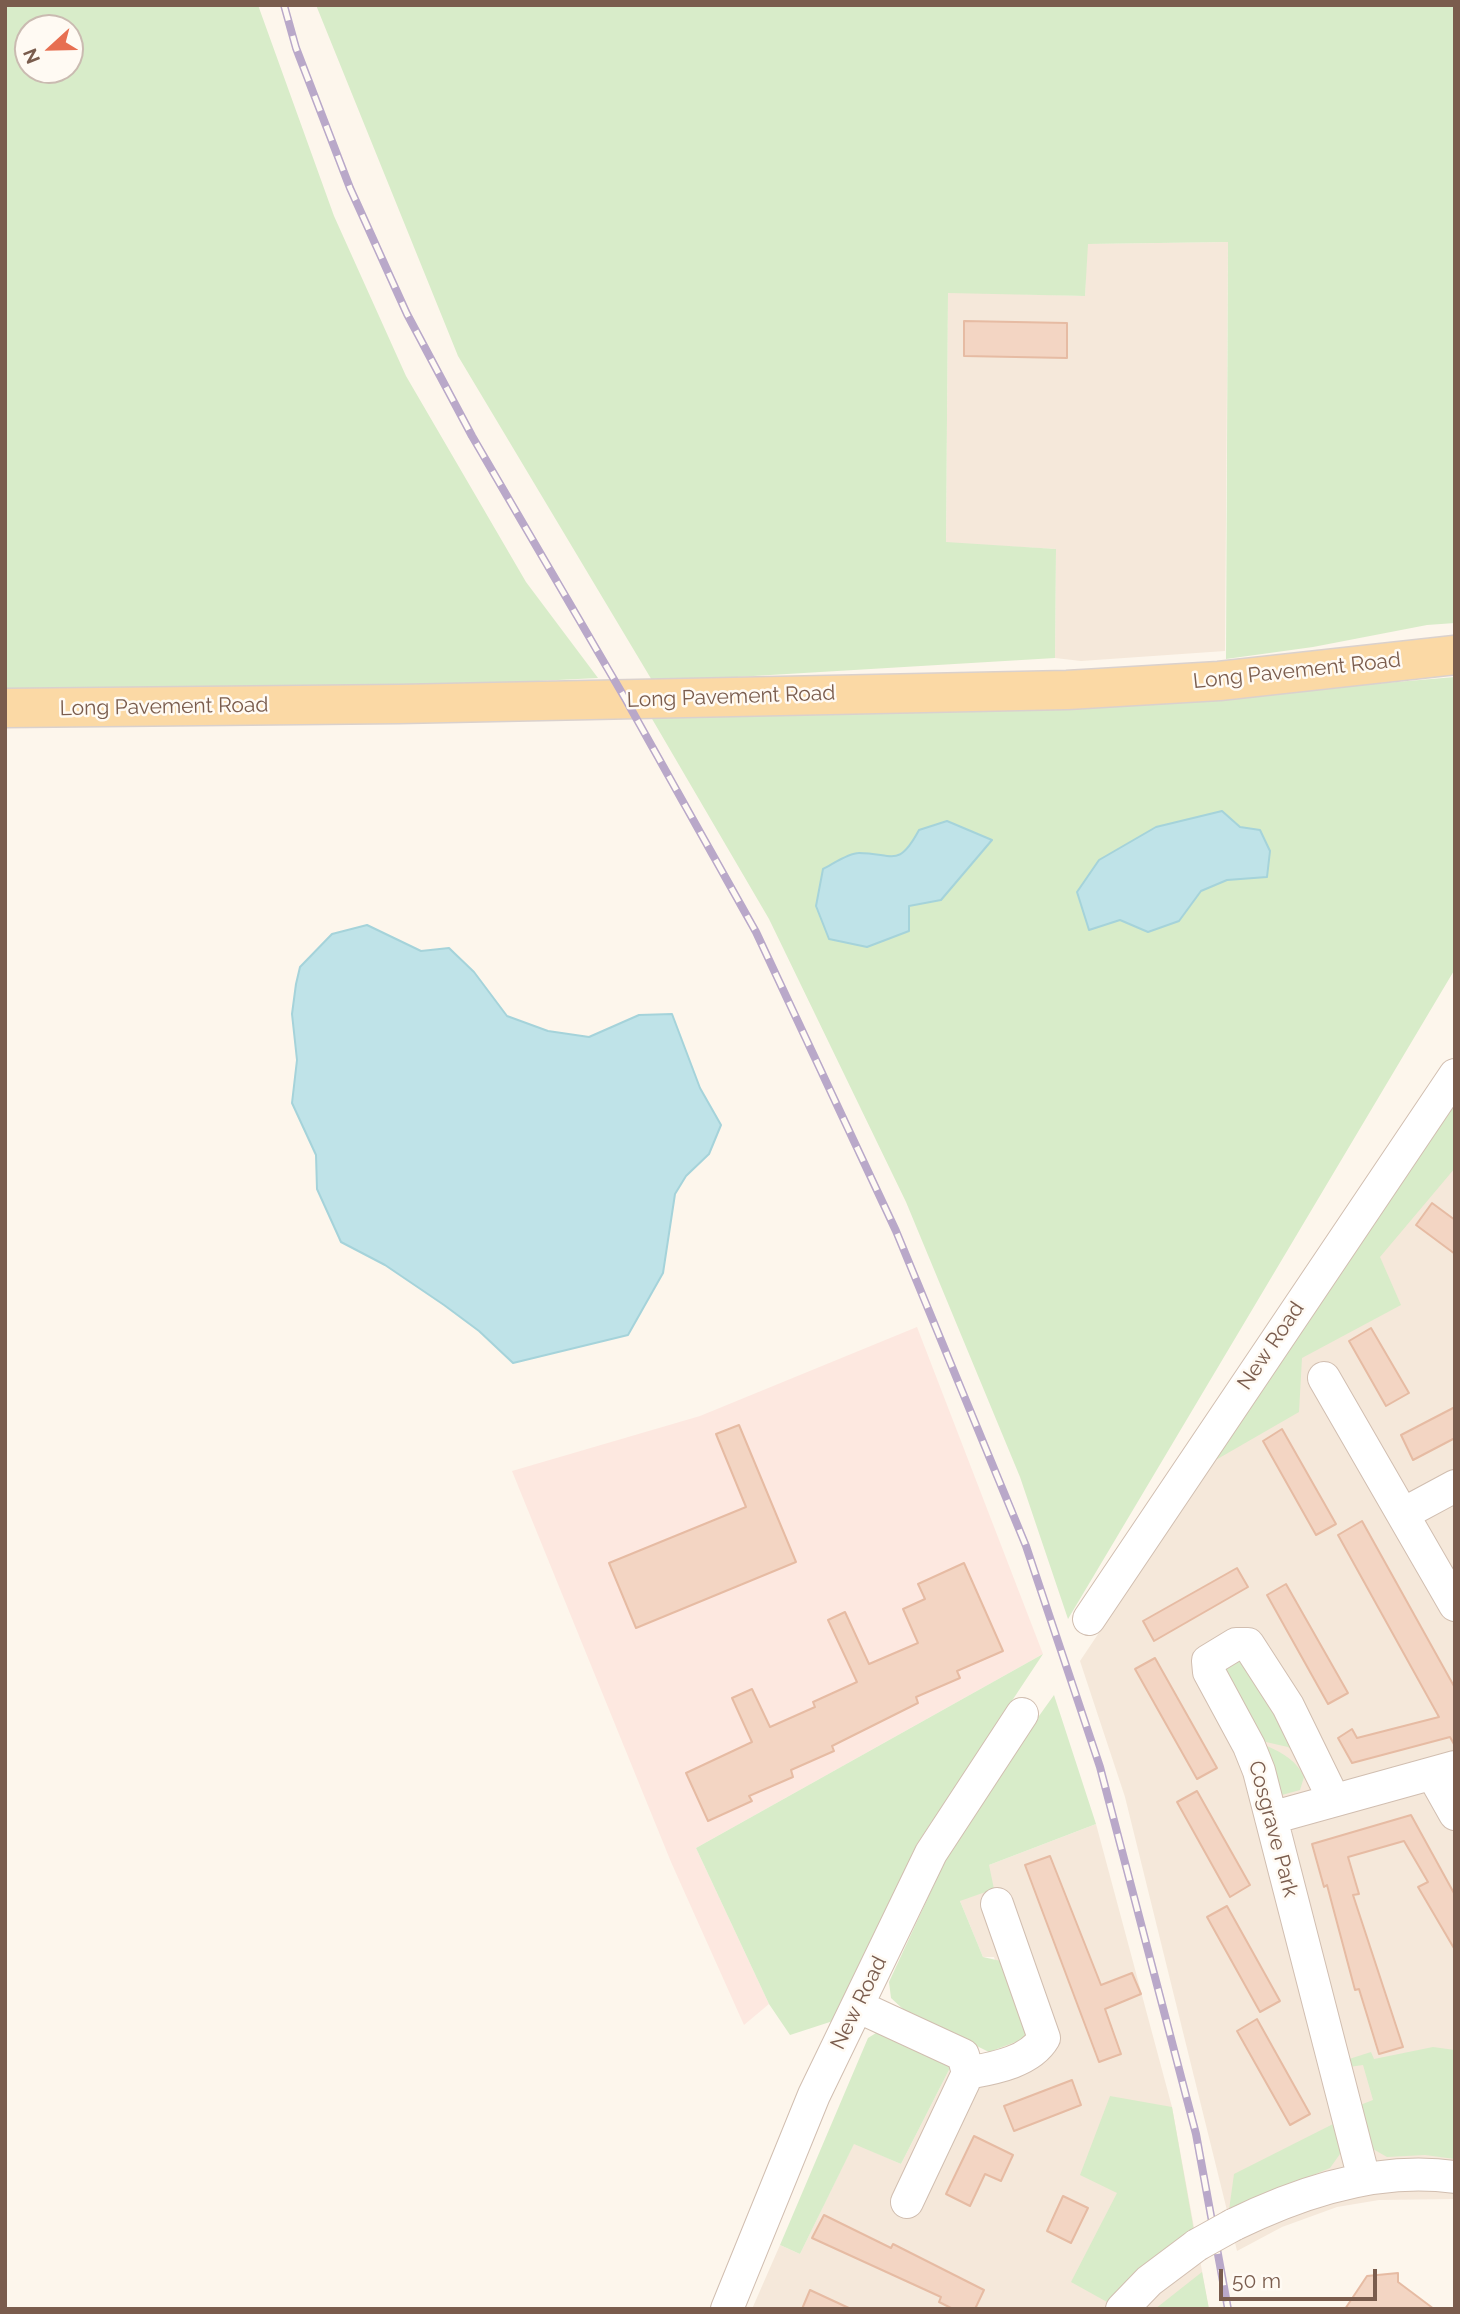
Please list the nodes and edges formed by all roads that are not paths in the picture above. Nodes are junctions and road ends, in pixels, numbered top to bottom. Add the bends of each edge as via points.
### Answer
1 (1455, 655) edge
2 (5, 708) edge
3 (1455, 1075) edge
4 (1324, 1378) dead end
5 (1455, 1486) edge
6 (1403, 1514) junction
7 (1455, 1605) edge
8 (1090, 1619) dead end
9 (1021, 1714) dead end
10 (1444, 1771) edge
11 (1334, 1800) junction
12 (1455, 1814) edge
13 (1271, 1818) junction
14 (997, 1904) dead end
15 (857, 2006) junction
16 (968, 2073) junction
17 (1455, 2177) edge
18 (1364, 2179) junction
19 (907, 2202) dead end
20 (727, 2309) edge
21 (1122, 2309) edge

1 - 2 main road, Long Pavement Road via 1219,681 1067,690
3 - 8 street, New Road
4 - 6 street
5 - 6 street
6 - 7 street
9 - 15 street, New Road via 931,1853
10 - 11 street
10 - 12 street
11 - 13 street
11 - 13 street, Cosgrave Park via 1288,1706 1248,1644 1236,1644 1208,1661 1209,1672 1250,1746
13 - 18 street, Cosgrave Park
14 - 16 street via 1044,2038 1038,2049 1001,2066
15 - 16 street via 963,2055
15 - 20 street, New Road via 814,2095
16 - 19 street
17 - 18 street
18 - 21 street, bridge via 1276,2204 1233,2225 1149,2281

